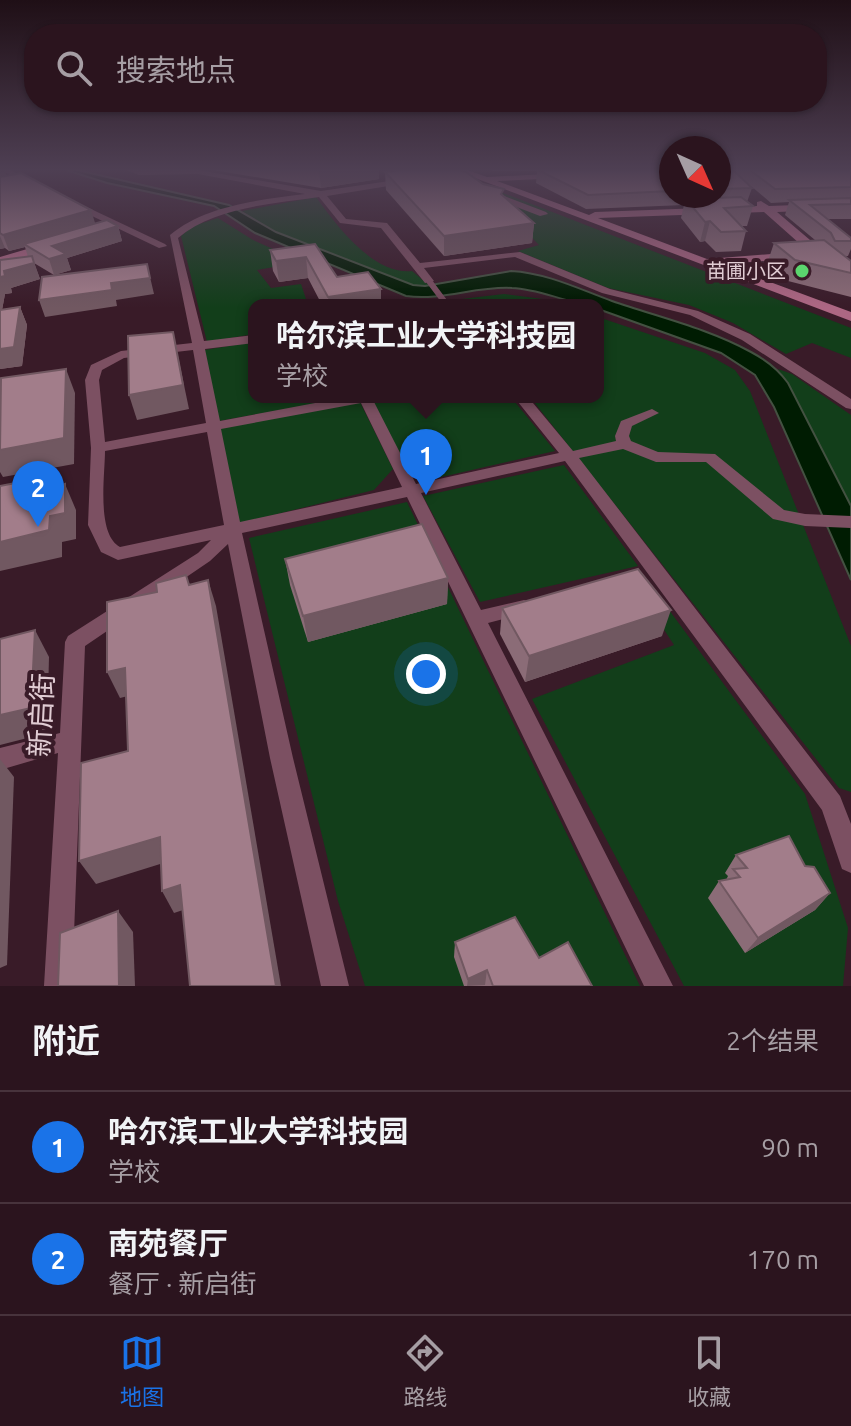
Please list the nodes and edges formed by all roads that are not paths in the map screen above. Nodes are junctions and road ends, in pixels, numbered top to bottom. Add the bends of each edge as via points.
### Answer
1 (100, 216) edge
2 (213, 216) edge
3 (339, 216) edge
4 (588, 216) edge
5 (774, 216) edge
6 (120, 226) junction
7 (105, 230) edge
8 (60, 243) edge
9 (162, 246) dead end
10 (0, 261) edge
11 (708, 261) junction
12 (418, 266) junction
13 (429, 281) joint
14 (442, 299) edge
15 (851, 315) edge
16 (248, 340) edge
17 (198, 348) junction
18 (334, 403) edge
19 (369, 403) edge
20 (526, 403) edge
21 (851, 405) edge
22 (652, 413) dead end
23 (213, 426) junction
24 (624, 444) junction
25 (98, 448) junction
26 (569, 456) junction
27 (411, 491) junction
28 (851, 522) edge
29 (233, 530) junction
30 (536, 604) edge
31 (476, 619) junction
32 (70, 740) junction
33 (0, 759) edge
34 (841, 808) edge
35 (851, 860) edge
36 (58, 986) edge
37 (335, 986) edge
38 (659, 986) edge

1 - 6 street
2 - 17 street via 178,229 173,237
3 - 12 street via 343,221 384,225
4 - 11 street
5 - 11 street via 819,254
6 - 7 street
6 - 9 street
8 - 10 street
11 - 15 street
12 - 13 street
12 - 21 street via 516,254 606,291 694,313 733,331
13 - 14 lane
16 - 17 street
17 - 23 street
17 - 25 street via 121,355 96,368 92,380
18 - 23 street
19 - 27 street
20 - 26 street
22 - 24 street via 626,424
23 - 25 street
23 - 29 street
24 - 26 street
24 - 28 street via 656,457 710,457 779,515
25 - 29 street via 96,525 107,548 118,554
26 - 27 street
26 - 34 street via 649,574
27 - 29 street
27 - 31 street
29 - 32 street, 新启街 via 192,565 75,642
29 - 37 street
30 - 31 street
31 - 38 street
32 - 33 street
32 - 36 street, 新启街
34 - 35 street

